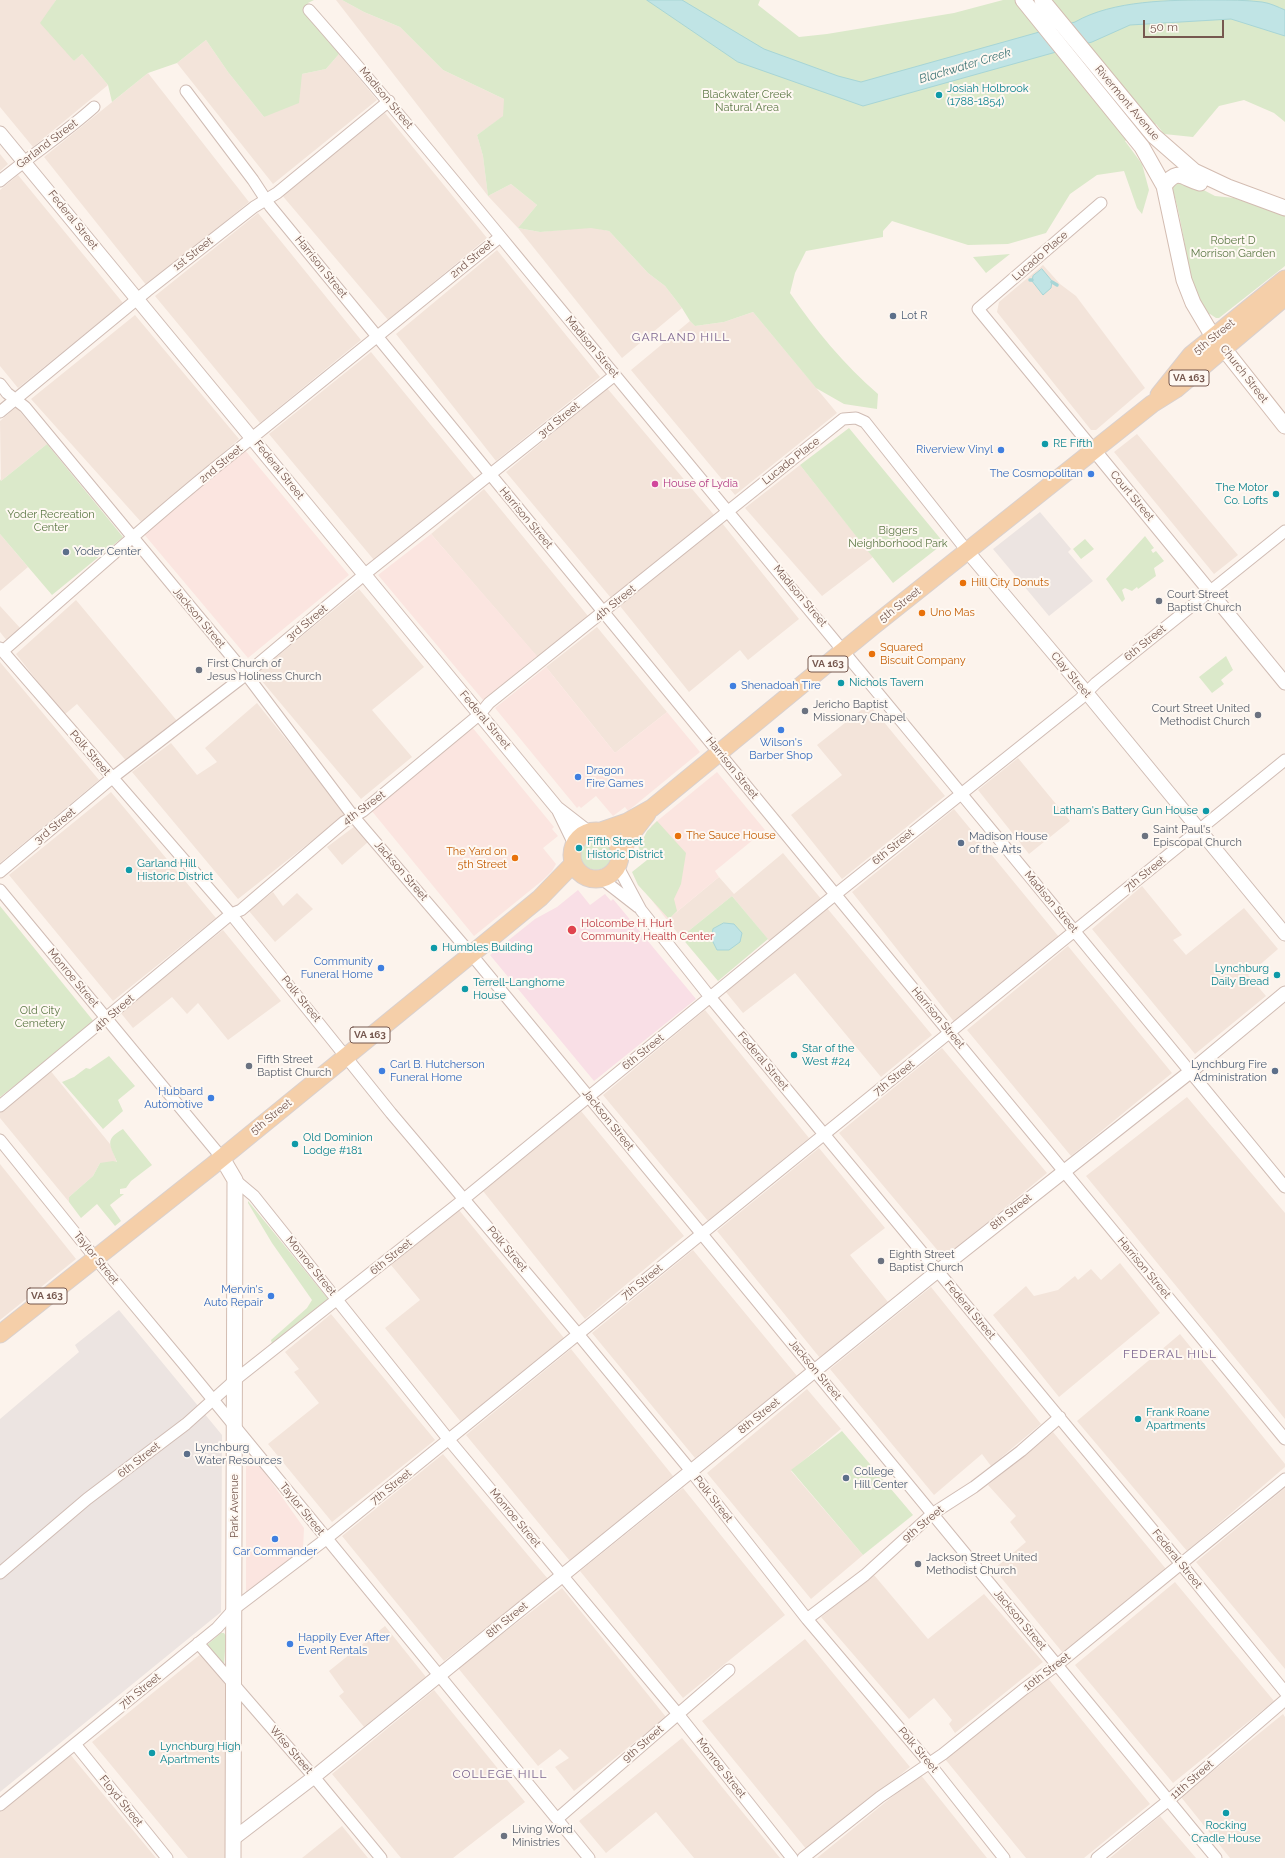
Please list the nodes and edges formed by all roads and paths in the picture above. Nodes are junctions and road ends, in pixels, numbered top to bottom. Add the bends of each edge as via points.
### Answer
1 (1023, 0) edge
2 (1042, 0) edge
3 (309, 10) dead end
4 (186, 91) dead end
5 (389, 101) junction
6 (94, 106) dead end
7 (0, 133) edge
8 (24, 161) junction
9 (0, 180) edge
10 (1164, 186) junction
11 (1228, 187) junction
12 (266, 199) junction
13 (1101, 203) dead end
14 (1285, 208) edge
15 (500, 237) junction
16 (1285, 279) edge
17 (1285, 297) edge
18 (137, 299) junction
19 (978, 309) joint
20 (377, 337) junction
21 (1219, 342) junction
22 (615, 375) junction
23 (0, 384) edge
24 (15, 399) junction
25 (0, 412) edge
26 (856, 418) joint
27 (1285, 426) edge
28 (253, 437) junction
29 (1094, 450) junction
30 (491, 475) junction
31 (728, 510) junction
32 (1285, 532) edge
33 (133, 538) junction
34 (968, 552) junction
35 (365, 574) junction
36 (1209, 591) junction
37 (604, 612) junction
38 (1, 650) edge
39 (845, 651) junction
40 (246, 674) junction
41 (1285, 683) edge
42 (1086, 692) junction
43 (480, 714) junction
44 (719, 753) junction
45 (1285, 760) edge
46 (112, 778) junction
47 (961, 793) junction
48 (557, 808) junction
49 (652, 808) junction
50 (353, 816) junction
51 (1199, 829) junction
52 (595, 832) junction
53 (575, 844) junction
54 (620, 861) junction
55 (579, 870) junction
56 (0, 872) edge
57 (602, 879) junction
58 (0, 890) edge
59 (835, 894) junction
60 (641, 910) junction
61 (231, 914) junction
62 (1075, 931) junction
63 (1285, 934) edge
64 (471, 954) junction
65 (1285, 994) edge
66 (710, 997) junction
67 (106, 1018) junction
68 (950, 1033) junction
69 (345, 1056) junction
70 (1190, 1072) junction
71 (589, 1096) junction
72 (0, 1106) edge
73 (824, 1135) junction
74 (0, 1140) edge
75 (222, 1158) junction
76 (1063, 1170) junction
77 (235, 1180) junction
78 (1285, 1188) edge
79 (464, 1198) junction
80 (701, 1234) junction
81 (95, 1258) junction
82 (937, 1271) junction
83 (338, 1299) junction
84 (0, 1334) edge
85 (578, 1334) junction
86 (815, 1370) junction
87 (235, 1380) junction
88 (214, 1400) junction
89 (1060, 1417) junction
90 (236, 1427) junction
91 (1285, 1439) edge
92 (449, 1440) junction
93 (690, 1471) junction
94 (1285, 1479) edge
95 (932, 1514) junction
96 (326, 1539) junction
97 (1181, 1564) junction
98 (0, 1573) edge
99 (562, 1574) junction
100 (234, 1609) junction
101 (807, 1619) junction
102 (198, 1643) junction
103 (1057, 1665) junction
104 (729, 1670) dead end
105 (439, 1675) junction
106 (234, 1683) junction
107 (1285, 1692) edge
108 (1285, 1700) edge
109 (678, 1714) junction
110 (75, 1744) junction
111 (929, 1763) junction
112 (314, 1777) junction
113 (1169, 1800) junction
114 (0, 1805) edge
115 (557, 1819) junction
116 (233, 1839) junction
117 (167, 1858) edge
118 (233, 1858) edge
119 (382, 1858) edge
120 (589, 1858) edge
121 (792, 1858) edge
122 (803, 1858) edge
123 (1004, 1858) edge
124 (1098, 1858) edge
125 (1216, 1858) edge

1 - 10 main road, Rivermont Avenue via 1142,147
2 - 11 main road, Rivermont Avenue via 1154,136 1194,171
3 - 5 street, Madison Street
4 - 12 street, Harrison Street
5 - 12 street, 1st Street via 277,193
5 - 15 street, Madison Street
6 - 8 street, Garland Street via 74,125
7 - 8 street, Federal Street
8 - 9 street, Garland Street
8 - 18 street, Federal Street
10 - 11 main road via 1171,177 1183,175 1210,186
10 - 21 main road, Church Street via 1184,280 1193,304
11 - 14 main road
12 - 18 street, 1st Street
12 - 20 street, Harrison Street
13 - 19 street, Lucado Place
15 - 20 street, 2nd Street
15 - 22 street, Madison Street
16 - 21 main road, 5th Street
17 - 21 main road, 5th Street
18 - 24 street, 1st Street
18 - 28 street, Federal Street
19 - 29 street, Court Street
20 - 28 street, 2nd Street
20 - 30 street, Harrison Street
21 - 27 main road, Church Street
21 - 29 main road, 5th Street / VA 163 via 1191,355 1152,404
22 - 30 street, 3rd Street
22 - 31 street, Madison Street
23 - 24 street, Jackson Street
24 - 25 street, 1st Street
24 - 33 street, Jackson Street via 25,407
26 - 31 street, Lucado Place via 843,420
26 - 34 street, Clay Street via 865,422
28 - 33 street, 2nd Street
28 - 35 street, Federal Street
29 - 34 main road, 5th Street / VA 163
29 - 36 street, Court Street
30 - 35 street, 3rd Street
30 - 37 street, Harrison Street
31 - 37 street, 4th Street
31 - 39 street, Madison Street
32 - 36 street, 6th Street
33 - 38 street, 2nd Street
33 - 40 street, Jackson Street
34 - 39 main road, 5th Street / VA 163
34 - 42 street, Clay Street
35 - 40 street, 3rd Street
35 - 43 street, Federal Street
36 - 41 street, Court Street
36 - 42 street, 6th Street
37 - 43 street, 4th Street via 489,703
37 - 44 street, Harrison Street
38 - 46 street, Polk Street
39 - 44 main road, 5th Street / VA 163
39 - 47 street, Madison Street
40 - 46 street, 3rd Street
40 - 50 street, Jackson Street
42 - 47 street, 6th Street
42 - 51 street, Clay Street
43 - 48 street, Federal Street
43 - 50 street, 4th Street via 363,811
44 - 49 main road, 5th Street / VA 163
44 - 59 street, Harrison Street
45 - 51 street, 7th Street
46 - 56 street, 3rd Street
46 - 61 street, Polk Street
47 - 59 street, 6th Street
47 - 62 street, Madison Street
48 - 52 street, Federal Street
48 - 53 street, Federal Street
49 - 52 main road, 5th Street / VA 163 via 627,822
49 - 54 main road, 5th Street / VA 163 via 627,840
50 - 61 street, 4th Street via 241,910
50 - 64 street, Jackson Street
51 - 62 street, 7th Street
51 - 63 street, Clay Street
52 - 53 main road via 578,839
52 - 54 main road via 613,837 620,848
53 - 55 main road via 572,854
54 - 57 main road via 608,876
54 - 60 street, Federal Street
55 - 57 main road via 593,880
55 - 64 main road, 5th Street / VA 163
57 - 60 street, Federal Street
58 - 67 street, Monroe Street
59 - 66 street, 6th Street
59 - 68 street, Harrison Street
60 - 66 street, Federal Street
61 - 67 street, 4th Street
61 - 69 street, Polk Street
62 - 68 street, 7th Street
62 - 70 street, Madison Street
64 - 69 main road, 5th Street / VA 163
64 - 71 street, Jackson Street
65 - 70 street, 8th Street
66 - 71 street, 6th Street
66 - 73 street, Federal Street
67 - 72 street, 4th Street
67 - 75 street, Monroe Street
68 - 73 street, 7th Street
68 - 76 street, Harrison Street
69 - 75 main road, 5th Street / VA 163
69 - 79 street, Polk Street
70 - 76 street, 8th Street
70 - 78 street, Madison Street
71 - 79 street, 6th Street
71 - 80 street, Jackson Street
73 - 80 street, 7th Street
73 - 82 street, Federal Street
74 - 81 street, Taylor Street
75 - 77 main road
75 - 81 main road, 5th Street / VA 163
76 - 82 street, 8th Street
76 - 91 street, Harrison Street
77 - 83 street, Monroe Street via 254,1196
77 - 87 main road, Park Avenue
79 - 83 street, 6th Street
79 - 85 street, Polk Street
80 - 85 street, 7th Street
80 - 86 street, Jackson Street
81 - 84 main road, 5th Street / VA 163
81 - 88 street, Taylor Street
82 - 86 street, 8th Street
82 - 89 street, Federal Street
83 - 87 street, 6th Street
83 - 92 street, Monroe Street
85 - 92 street, 7th Street
85 - 93 street, Polk Street
86 - 93 street, 8th Street
86 - 95 street, Jackson Street
87 - 88 street, 6th Street
87 - 90 main road, Park Avenue
88 - 90 street, Taylor Street
88 - 98 street, 6th Street via 88,1499
89 - 95 street, 9th Street via 974,1487
89 - 97 street, Federal Street
90 - 96 street, Taylor Street
90 - 100 main road, Park Avenue
92 - 96 street, 7th Street
92 - 99 street, Monroe Street
93 - 99 street, 8th Street
93 - 101 street, Polk Street
94 - 97 street, 10th Street
95 - 101 street, 9th Street via 865,1575
95 - 103 street, Jackson Street
96 - 100 street, 7th Street
96 - 105 street, Taylor Street
97 - 103 street, 10th Street
97 - 107 street, Federal Street
99 - 105 street, 8th Street
99 - 109 street, Monroe Street
100 - 102 street, 7th Street via 221,1625
100 - 106 main road, Park Avenue
101 - 111 street, Polk Street
102 - 106 street, Wise Street
102 - 110 street, 7th Street
103 - 111 street, 10th Street
103 - 113 street, Jackson Street
104 - 109 street, 9th Street
105 - 112 street, 8th Street
105 - 115 street, Taylor Street
106 - 112 street, Wise Street
106 - 116 main road, Park Avenue
108 - 113 street, 11th Street
109 - 115 street, 9th Street
109 - 121 street, Monroe Street
110 - 114 street, 7th Street
110 - 117 street, Floyd Street
111 - 122 street, 10th Street via 880,1797
111 - 123 street, Polk Street
112 - 116 street, 8th Street
112 - 119 street, Wise Street
113 - 124 street, 11th Street
113 - 125 street, Jackson Street
115 - 120 street, Taylor Street
116 - 118 main road, Park Avenue

